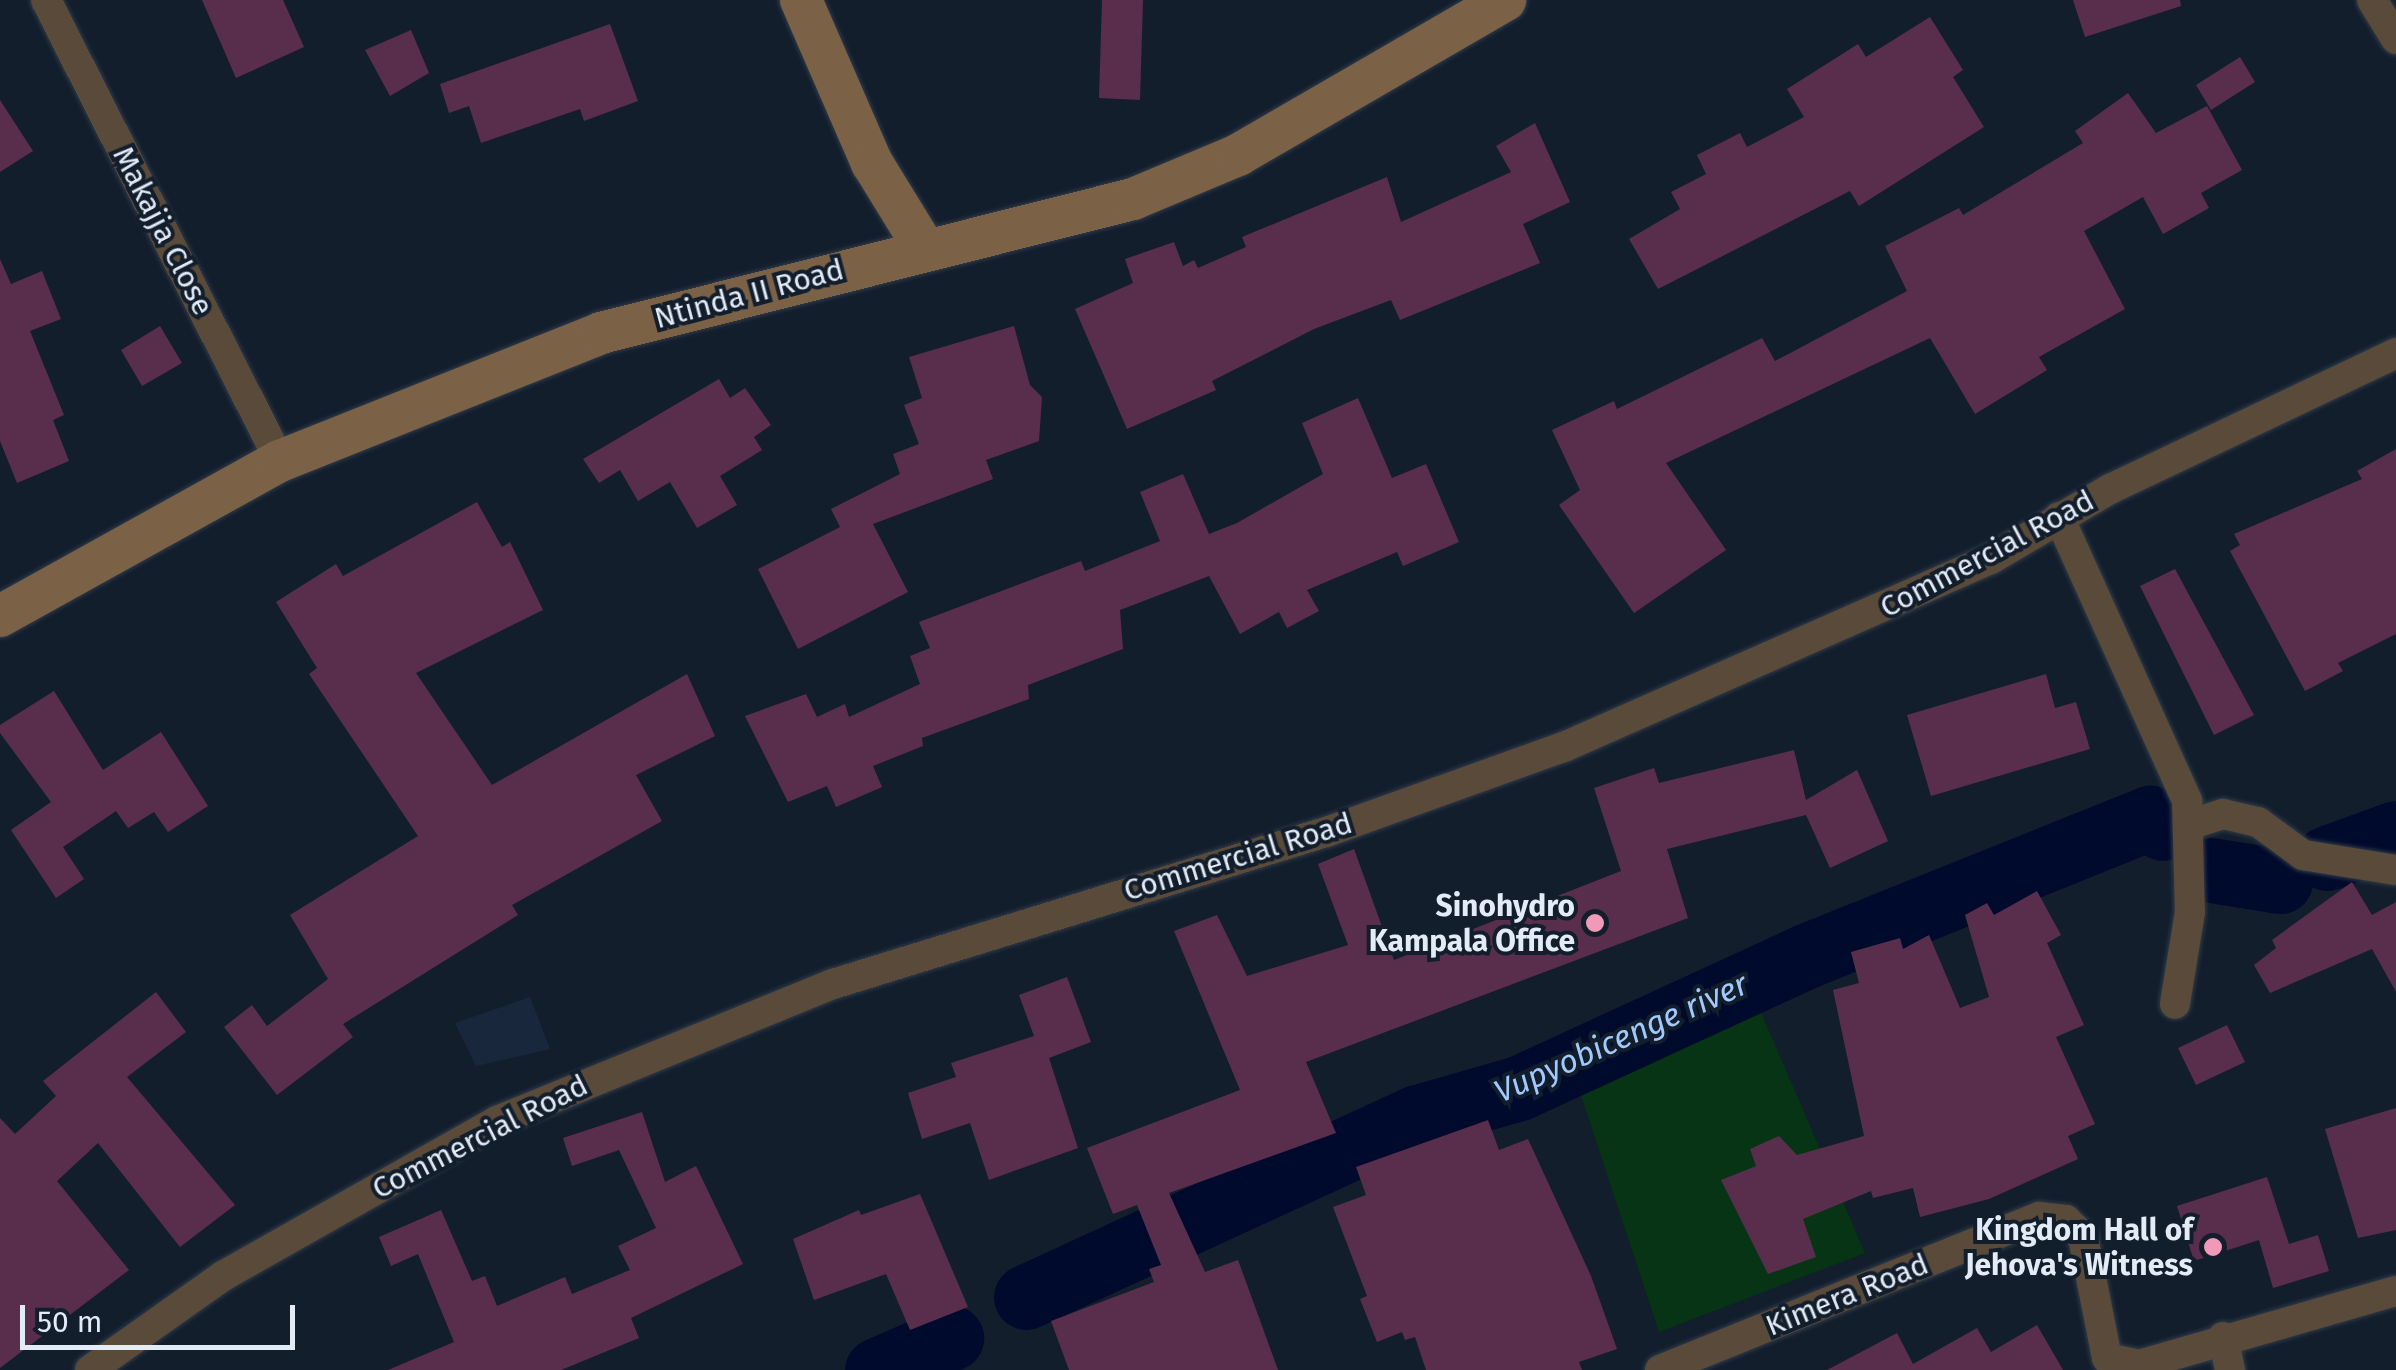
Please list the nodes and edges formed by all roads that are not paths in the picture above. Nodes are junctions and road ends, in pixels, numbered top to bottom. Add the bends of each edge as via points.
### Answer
1 (46, 0) edge
2 (801, 0) edge
3 (1505, 0) edge
4 (2372, 0) edge
5 (2396, 39) edge
6 (925, 248) junction
7 (2396, 353) edge
8 (280, 461) junction
9 (2059, 518) junction
10 (0, 616) edge
11 (2189, 825) junction
12 (2396, 870) edge
13 (2176, 1004) dead end
14 (2396, 1291) edge
15 (2223, 1337) junction
16 (90, 1370) edge
17 (1660, 1370) edge
18 (2230, 1370) edge

1 - 8 street, Makajja Close
2 - 6 street via 872,163
3 - 6 street, Ntinda II Road via 1238,155 1133,198
4 - 5 street
6 - 8 street, Ntinda II Road via 601,333
7 - 9 street, Commercial Road
8 - 10 street, Ntinda II Road
9 - 11 street via 2186,800
9 - 16 street, Commercial Road via 1814,642 1564,747 1326,832 1018,924 691,1036 480,1131 222,1276
11 - 12 street via 2223,814 2258,822 2303,855
11 - 13 street via 2190,912
14 - 15 street, Kimera Road
15 - 17 street, Kimera Road via 2139,1365 2108,1358 2083,1237 2066,1220 2039,1217
15 - 18 street

